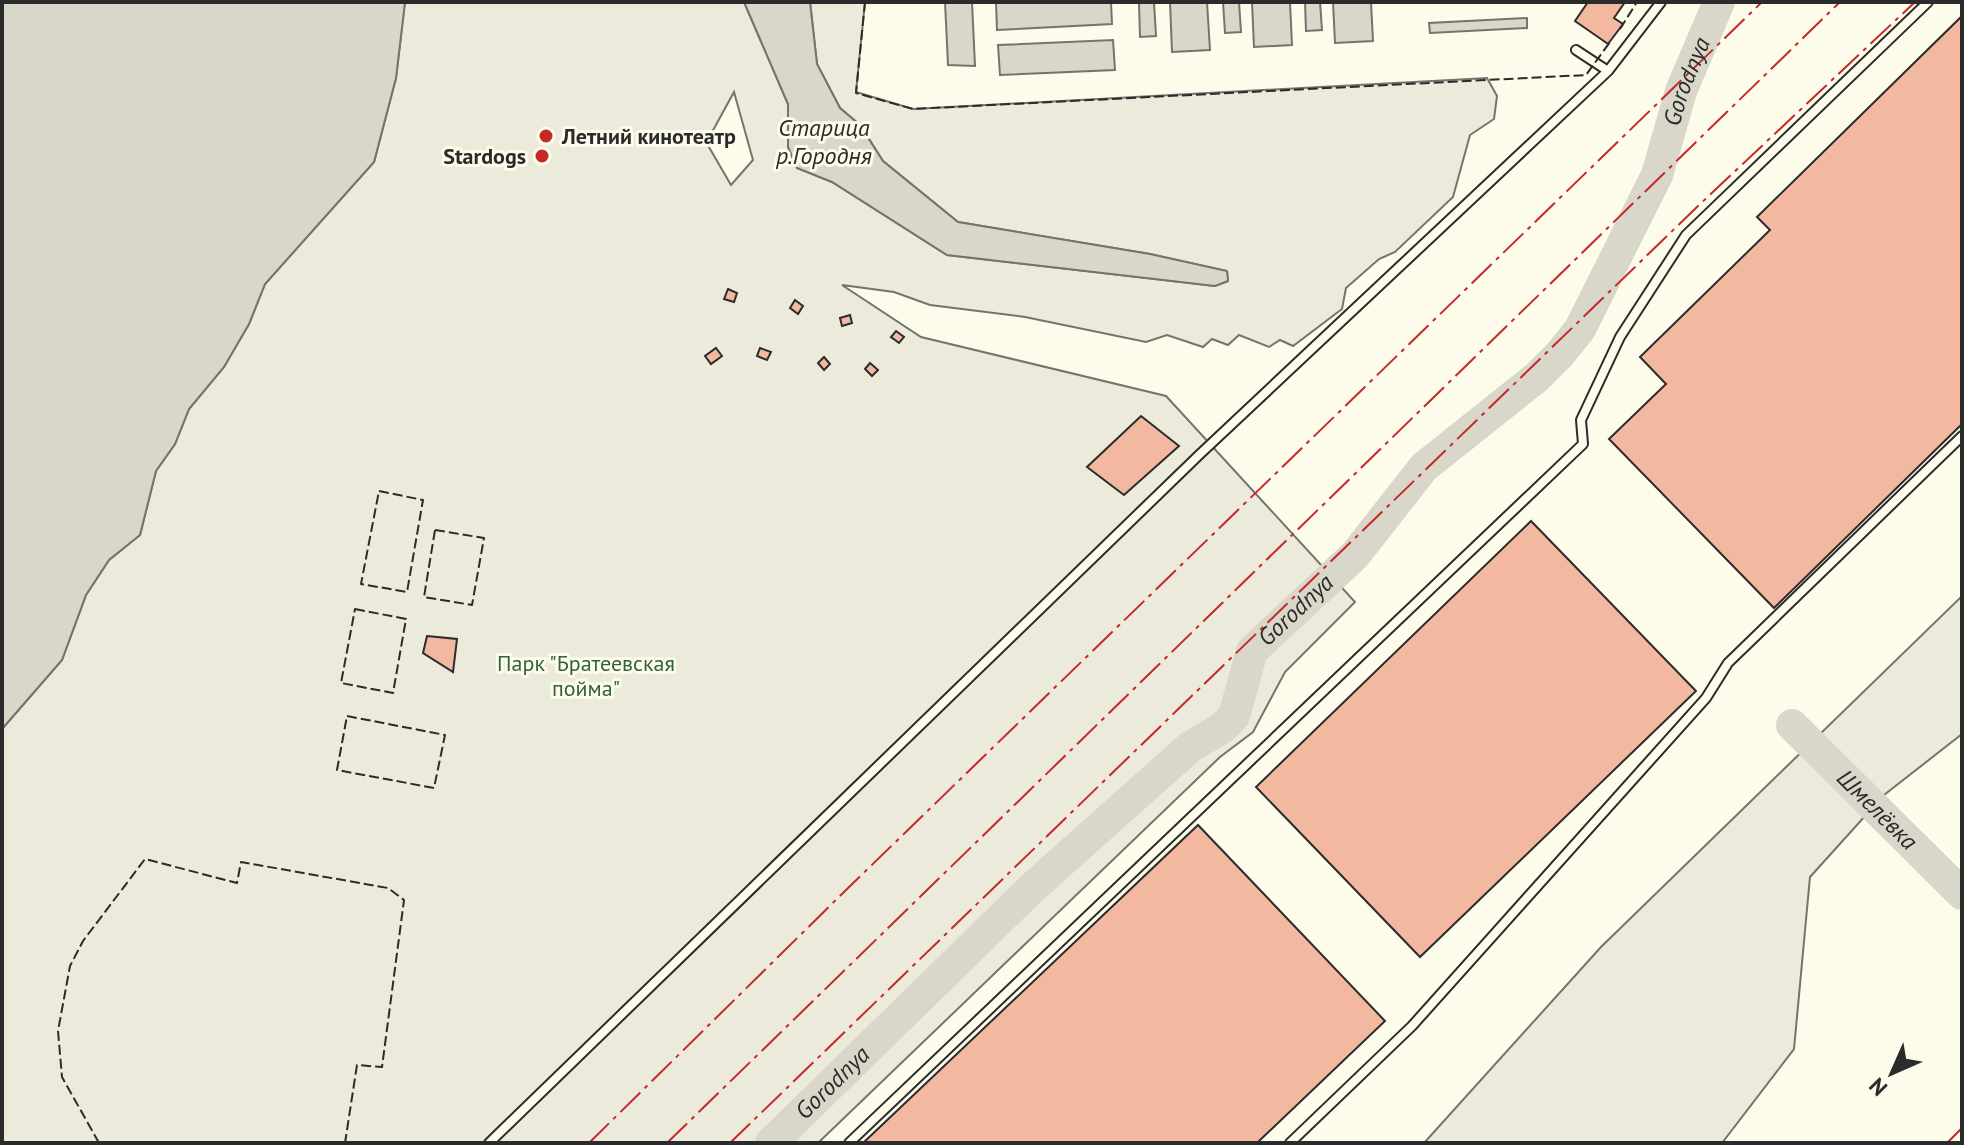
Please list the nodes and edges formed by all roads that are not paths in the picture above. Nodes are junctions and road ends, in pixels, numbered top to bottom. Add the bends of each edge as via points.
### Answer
1 (1661, 2) edge
2 (1928, 2) edge
3 (1576, 50) dead end
4 (1608, 71) junction
5 (1962, 436) edge
6 (489, 1143) edge
7 (849, 1143) edge
8 (1290, 1143) edge

1 - 4 lane
2 - 7 lane via 1686,235 1620,337 1581,420 1583,444
3 - 4 lane
4 - 6 lane via 1199,455
5 - 8 lane via 1728,663 1706,698 1412,1026

